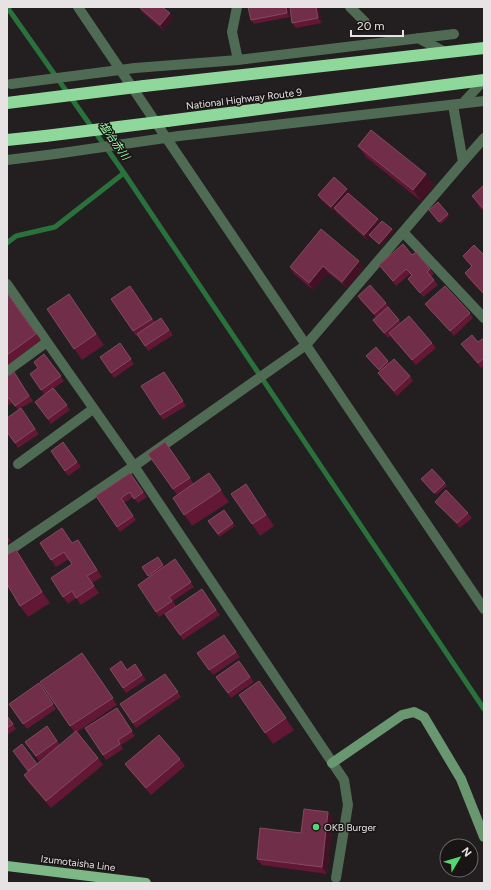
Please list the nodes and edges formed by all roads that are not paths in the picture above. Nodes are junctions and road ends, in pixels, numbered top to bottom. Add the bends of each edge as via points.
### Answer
1 (78, 7) edge
2 (237, 7) edge
3 (350, 7) edge
4 (365, 22) dead end
5 (454, 34) dead end
6 (418, 38) junction
7 (484, 48) edge
8 (447, 53) junction
9 (238, 60) junction
10 (484, 80) edge
11 (9, 84) edge
12 (484, 101) edge
13 (7, 103) edge
14 (458, 104) junction
15 (484, 138) edge
16 (7, 140) edge
17 (7, 160) edge
18 (463, 162) junction
19 (403, 232) junction
20 (7, 284) edge
21 (484, 318) edge
22 (48, 342) junction
23 (306, 345) junction
24 (7, 371) edge
25 (93, 409) junction
26 (18, 464) dead end
27 (134, 466) junction
28 (7, 552) edge
29 (484, 609) edge
30 (332, 763) junction
31 (483, 830) edge
32 (7, 866) edge
33 (336, 878) dead end
34 (98, 880) edge
35 (146, 883) edge

1 - 23 street
2 - 9 street via 232,32
3 - 4 street
5 - 6 street
6 - 8 street
6 - 9 street
7 - 8 highway
8 - 13 highway, bridge
9 - 11 street, bridge via 135,68
10 - 14 street
10 - 16 highway, National Highway Route 9, bridge
12 - 14 street
14 - 17 street, bridge via 179,136
14 - 18 street
15 - 18 street
18 - 19 street
19 - 21 street
19 - 23 street
20 - 22 street
22 - 24 street
22 - 25 street
23 - 27 street
23 - 29 street
25 - 26 street
25 - 27 street
27 - 28 street
27 - 30 street
30 - 31 street via 402,715 414,712 424,717 442,745 461,779
30 - 33 street via 344,780 348,805
32 - 34 main road, Izumotaisha Line
34 - 35 main road, Izumotaisha Line

